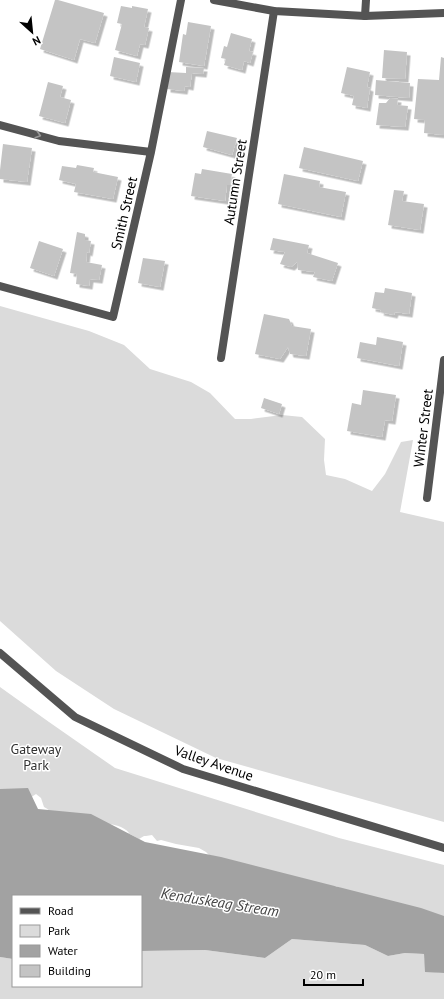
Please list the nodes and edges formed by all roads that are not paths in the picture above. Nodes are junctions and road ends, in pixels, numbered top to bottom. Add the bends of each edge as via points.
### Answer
1 (180, 0) edge
2 (214, 0) edge
3 (366, 0) edge
4 (274, 11) junction
5 (444, 13) edge
6 (365, 16) junction
7 (0, 125) edge
8 (151, 152) junction
9 (0, 286) edge
10 (221, 358) dead end
11 (444, 360) edge
12 (428, 498) dead end
13 (0, 654) edge
14 (444, 848) edge

1 - 8 street, Smith Street
2 - 4 street
3 - 6 street
4 - 6 street
4 - 10 street, Autumn Street
5 - 6 street
7 -> 8 street via 59,141
8 - 9 street, Smith Street via 113,316
11 - 12 street, Winter Street
13 - 14 street, Valley Avenue via 75,717 183,769

